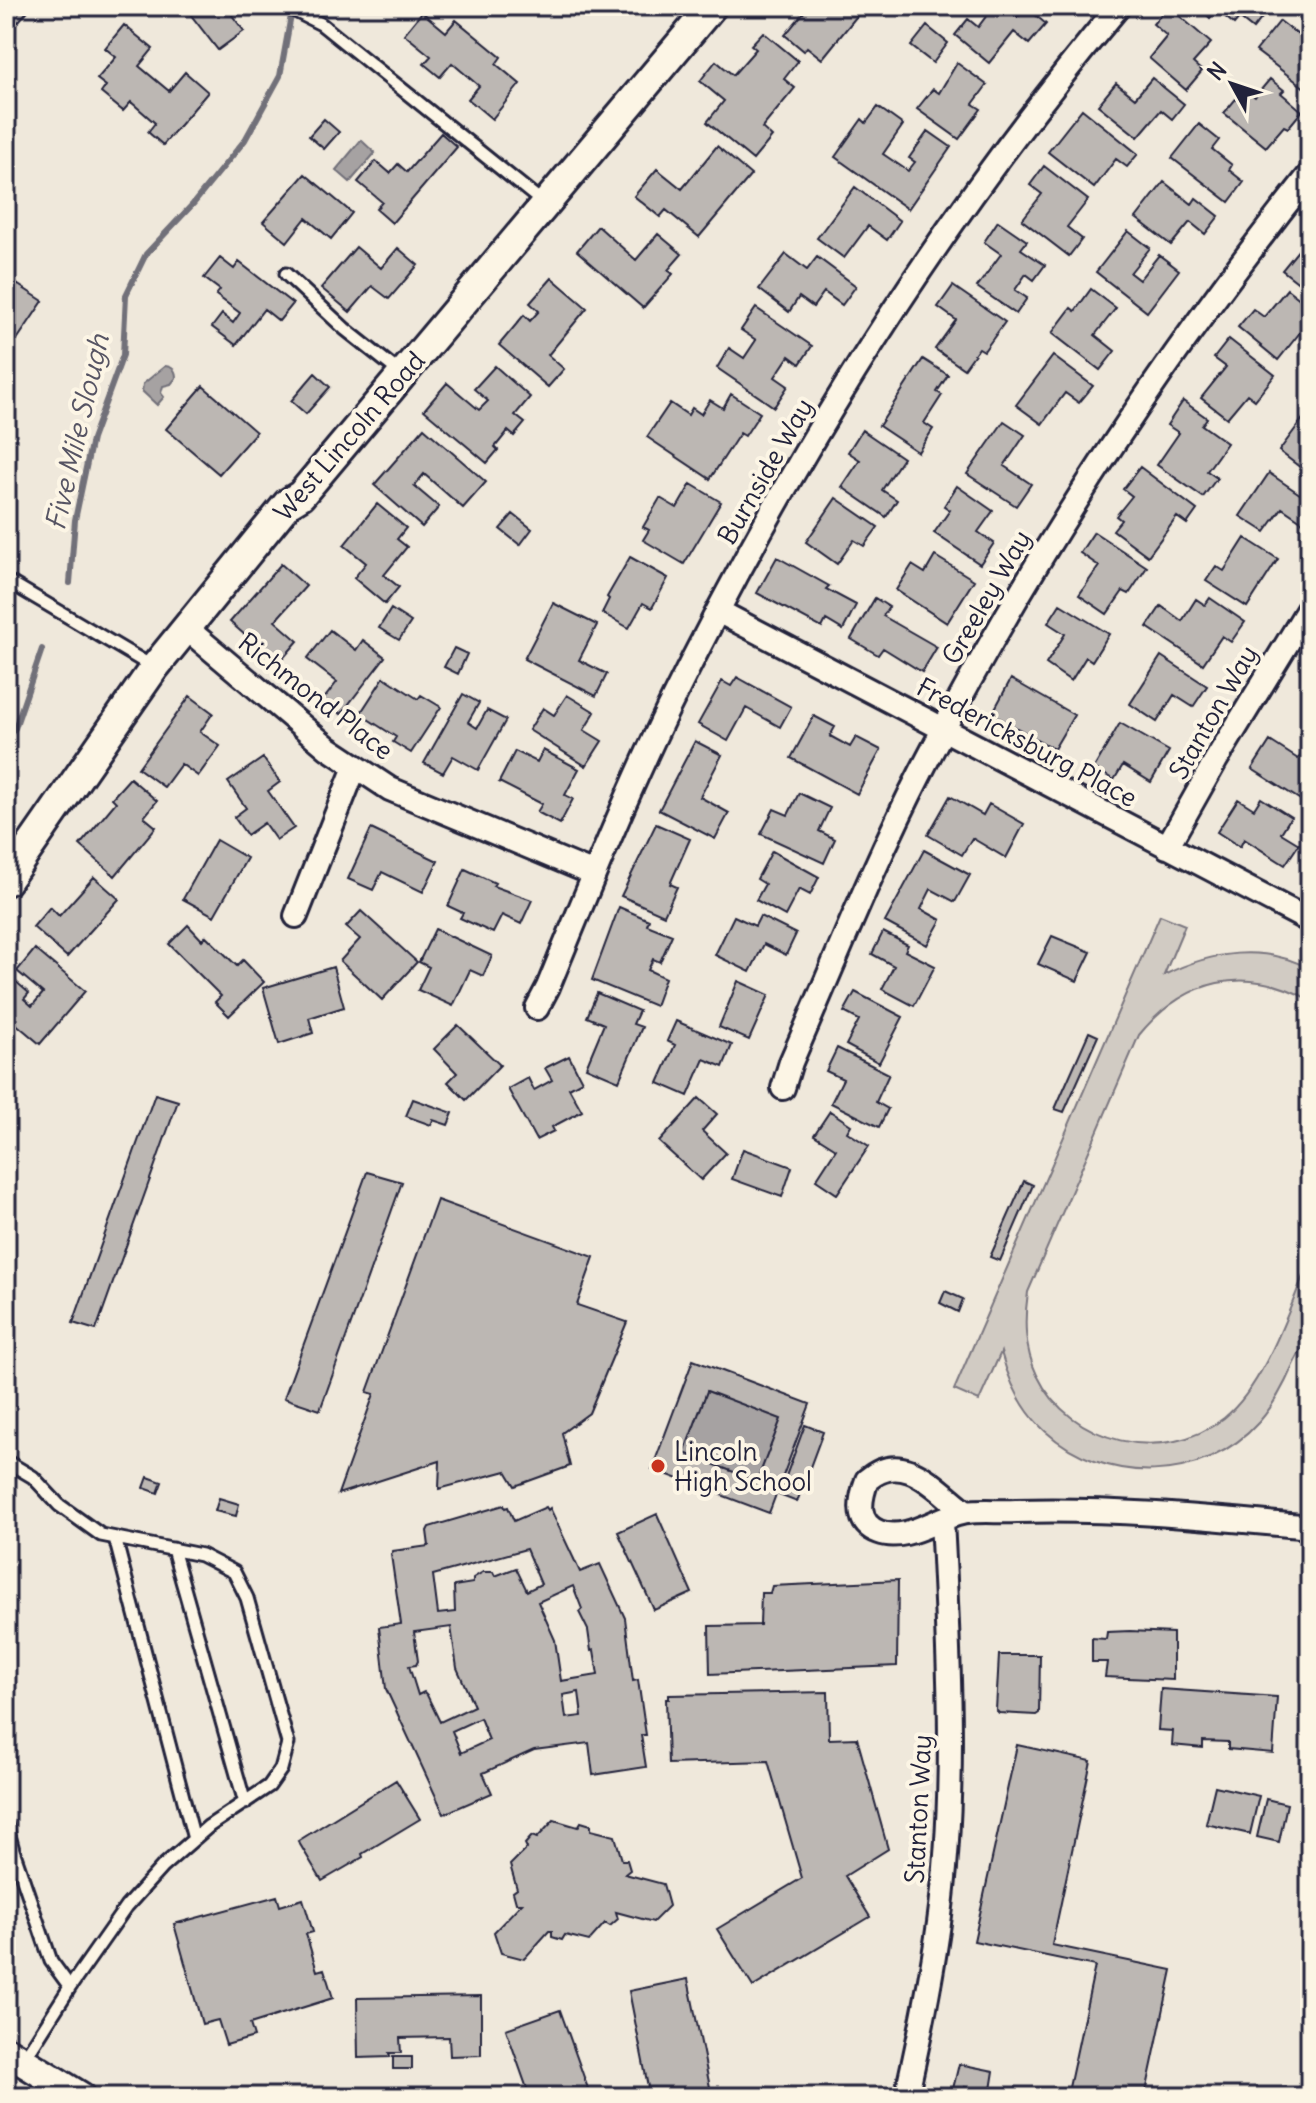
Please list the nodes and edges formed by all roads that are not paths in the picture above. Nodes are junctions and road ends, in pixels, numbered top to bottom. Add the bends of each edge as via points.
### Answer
1 (285, 6) edge
2 (712, 6) edge
3 (1119, 6) edge
4 (1310, 174) edge
5 (547, 205) junction
6 (286, 274) dead end
7 (404, 375) junction
8 (6, 580) edge
9 (1310, 606) edge
10 (718, 611) junction
11 (186, 628) junction
12 (154, 668) junction
13 (943, 730) junction
14 (355, 767) junction
15 (1167, 847) junction
16 (594, 874) junction
17 (6, 881) edge
18 (296, 916) dead end
19 (1310, 921) edge
20 (537, 1008) dead end
21 (783, 1088) dead end
22 (6, 1461) edge
23 (965, 1511) junction
24 (942, 1521) junction
25 (1310, 1527) edge
26 (115, 1538) junction
27 (173, 1549) junction
28 (245, 1803) junction
29 (6, 1824) edge
30 (194, 1839) junction
31 (10, 1851) edge
32 (70, 1987) junction
33 (14, 2057) edge
34 (81, 2097) edge
35 (906, 2097) edge

1 - 5 lane via 321,24
2 - 5 street, West Lincoln Road
3 - 10 street, Burnside Way via 1020,131 909,288 804,457
4 - 13 street, Greeley Way via 1135,408 1041,556
5 - 7 street, West Lincoln Road
6 - 7 lane
7 - 11 street, West Lincoln Road via 301,495 288,503
8 - 12 lane
9 - 15 street, Stanton Way
10 - 13 street, Fredericksburg Place
10 - 16 street, Burnside Way
11 - 12 street, West Lincoln Road
11 - 14 street, Richmond Place
12 - 17 street, West Lincoln Road
13 - 15 street, Fredericksburg Place
13 - 21 street, Greeley Way via 885,846
14 - 16 street, Richmond Place via 390,789
14 - 18 street
15 - 19 street, Fredericksburg Place
16 - 20 street, Burnside Way
22 - 26 lane via 101,1535
23 - 24 street
23 - 24 street via 911,1470 884,1468 867,1480 862,1518 879,1532 891,1535
23 - 25 street via 1075,1509
24 - 35 street, Stanton Way via 948,1811 939,1924
26 - 27 lane
26 - 30 lane
27 - 28 lane
27 - 28 lane via 201,1555 234,1572 247,1598 288,1743 275,1778
28 - 30 lane
29 - 31 lane
30 - 32 lane via 126,1907
31 - 32 lane via 51,1961
32 - 33 lane
33 - 34 street

